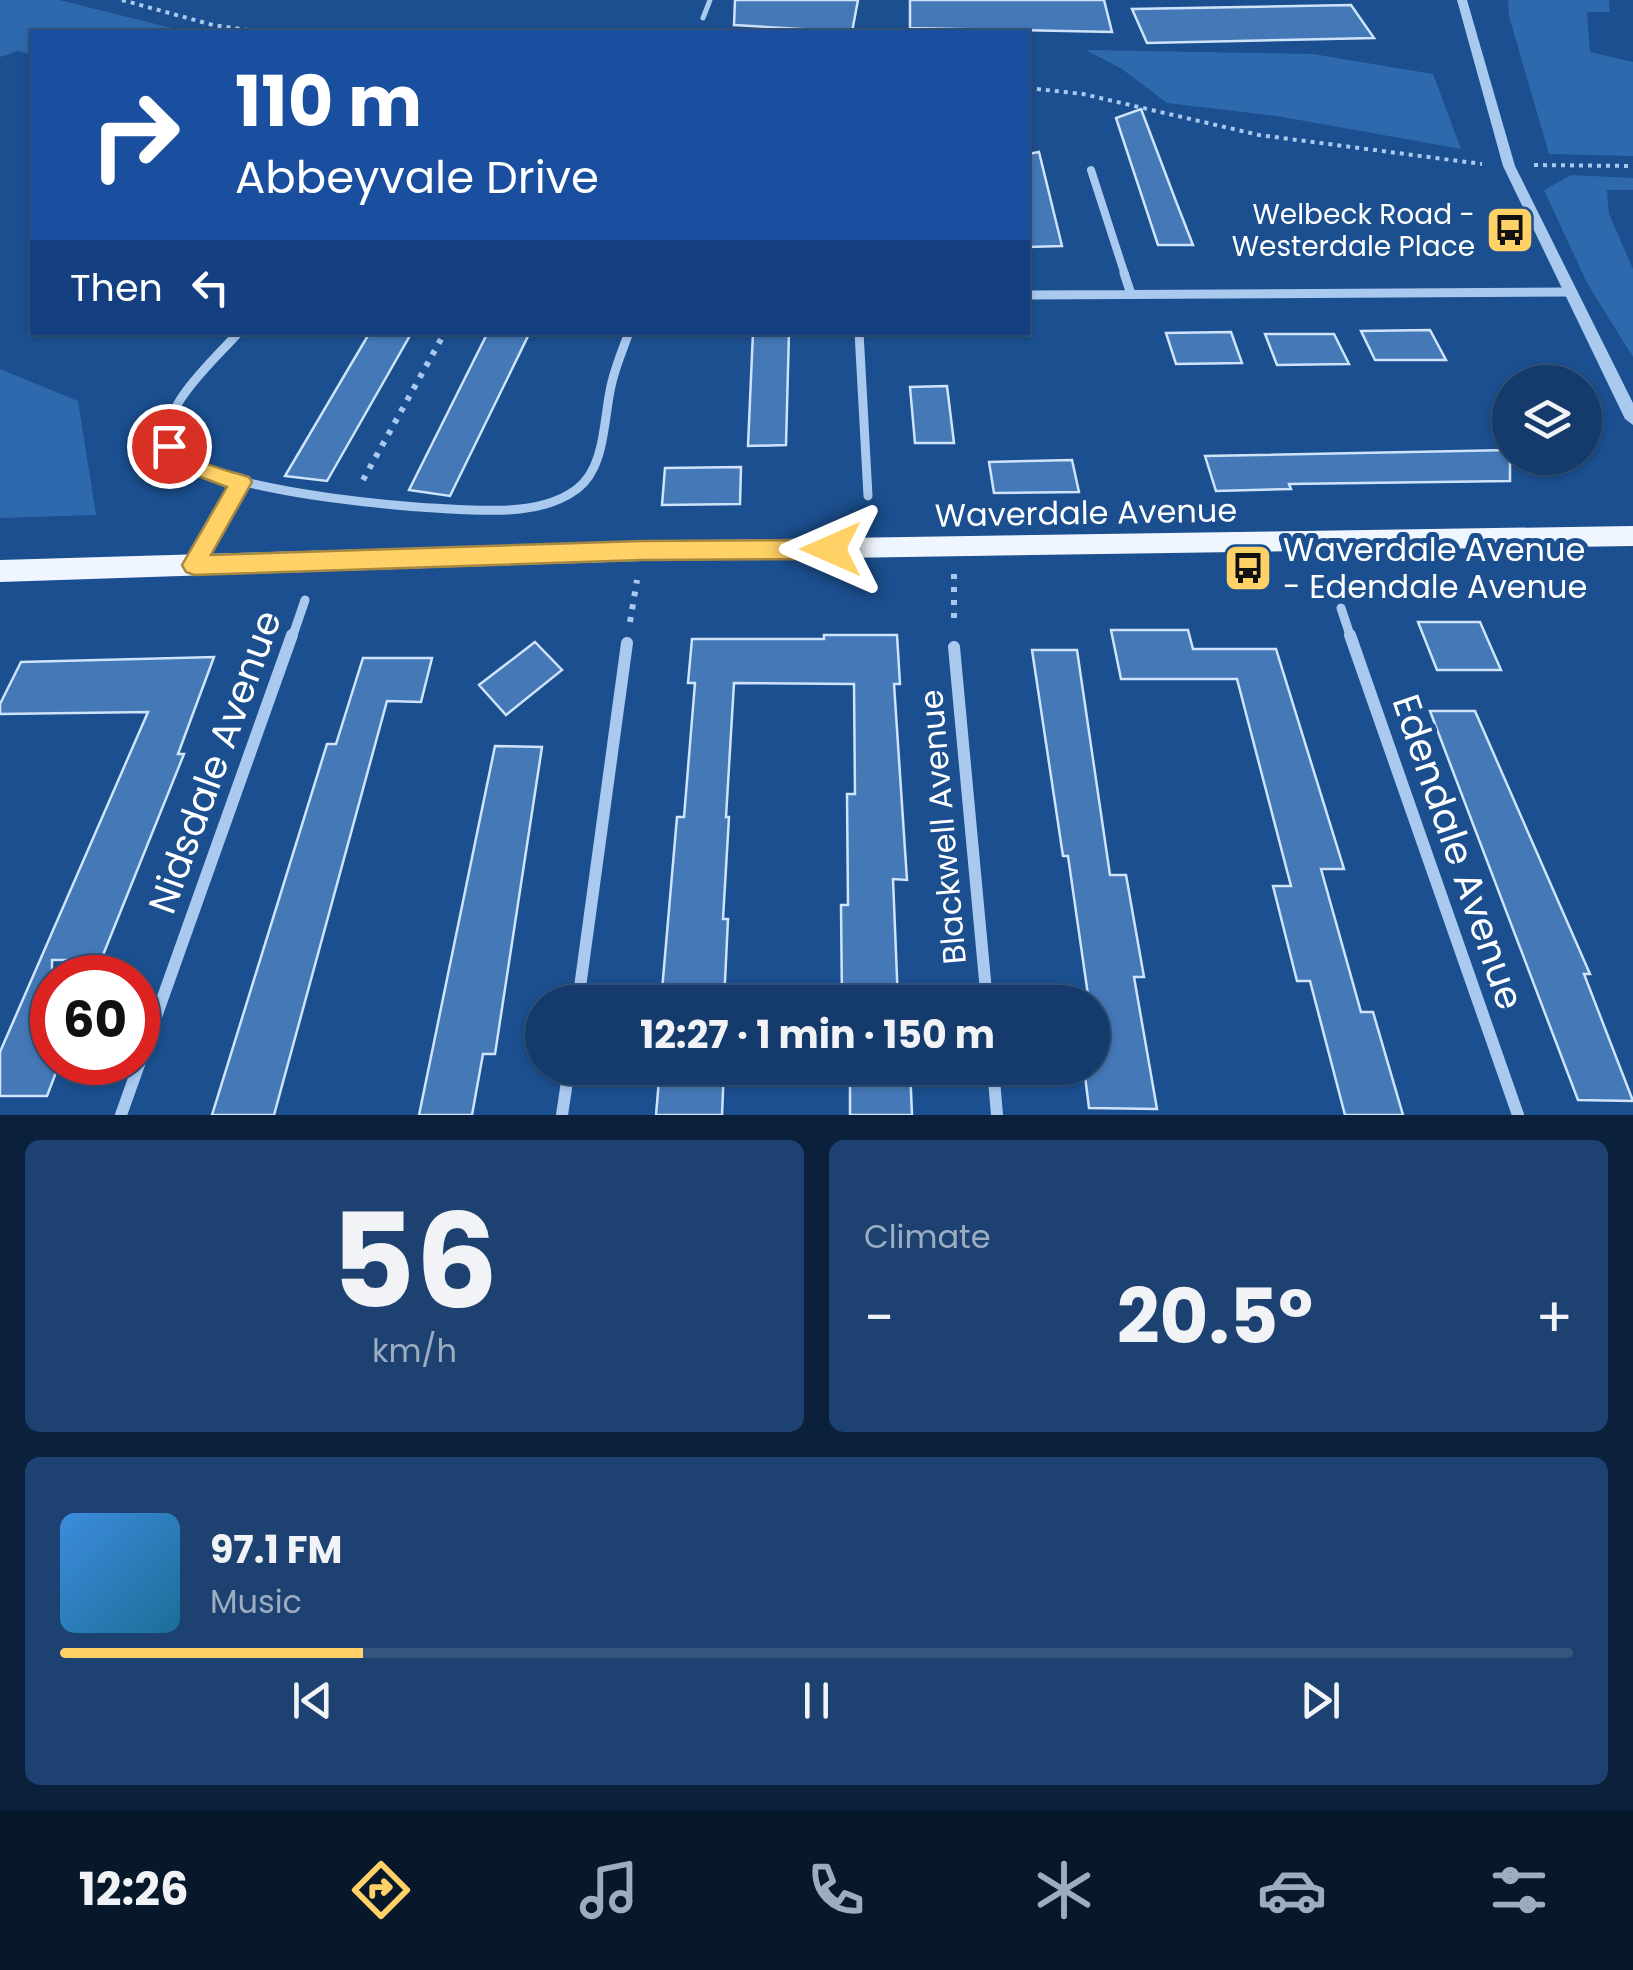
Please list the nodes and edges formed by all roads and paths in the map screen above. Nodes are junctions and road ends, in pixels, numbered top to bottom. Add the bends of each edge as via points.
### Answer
1 (122, 0) edge
2 (710, 0) edge
3 (1462, 0) edge
4 (702, 18) dead end
5 (213, 24) junction
6 (227, 30) edge
7 (250, 30) edge
8 (1030, 88) edge
9 (1509, 166) junction
10 (1633, 166) edge
11 (1091, 170) dead end
12 (1130, 291) junction
13 (1568, 292) junction
14 (1030, 295) edge
15 (236, 335) edge
16 (443, 335) edge
17 (628, 335) edge
18 (860, 335) edge
19 (1633, 418) edge
20 (241, 482) junction
21 (868, 496) dead end
22 (349, 498) junction
23 (1633, 536) edge
24 (954, 548) junction
25 (641, 551) junction
26 (194, 565) junction
27 (0, 571) edge
28 (305, 600) dead end
29 (1341, 608) dead end
30 (627, 642) joint
31 (954, 648) joint
32 (580, 985) edge
33 (985, 985) edge
34 (566, 1085) edge
35 (994, 1085) edge
36 (121, 1115) edge
37 (562, 1115) edge
38 (997, 1115) edge
39 (1518, 1115) edge

1 - 5 path
2 - 4 lane
3 - 9 street
5 - 6 path
5 - 7 path
8 - 9 path via 1084,94 1259,135
9 - 10 path
9 - 13 street
11 - 12 street
12 - 13 street
12 - 14 street
13 - 19 street
15 - 20 street via 173,409 167,427 169,446 182,461
16 - 22 path
17 - 22 street via 596,459 578,488 562,499 498,510 421,510
18 - 21 street
20 - 22 street
20 - 26 street
23 - 24 main road, Waverdale Avenue
24 - 25 main road, Waverdale Avenue
24 - 31 path
25 - 26 main road, Waverdale Avenue
25 - 30 path
26 - 27 main road, Waverdale Avenue
28 - 36 street, Nidsdale Avenue
29 - 39 street, Edendale Avenue
30 - 32 street
31 - 33 street, Blackwell Avenue
34 - 37 street
35 - 38 street

